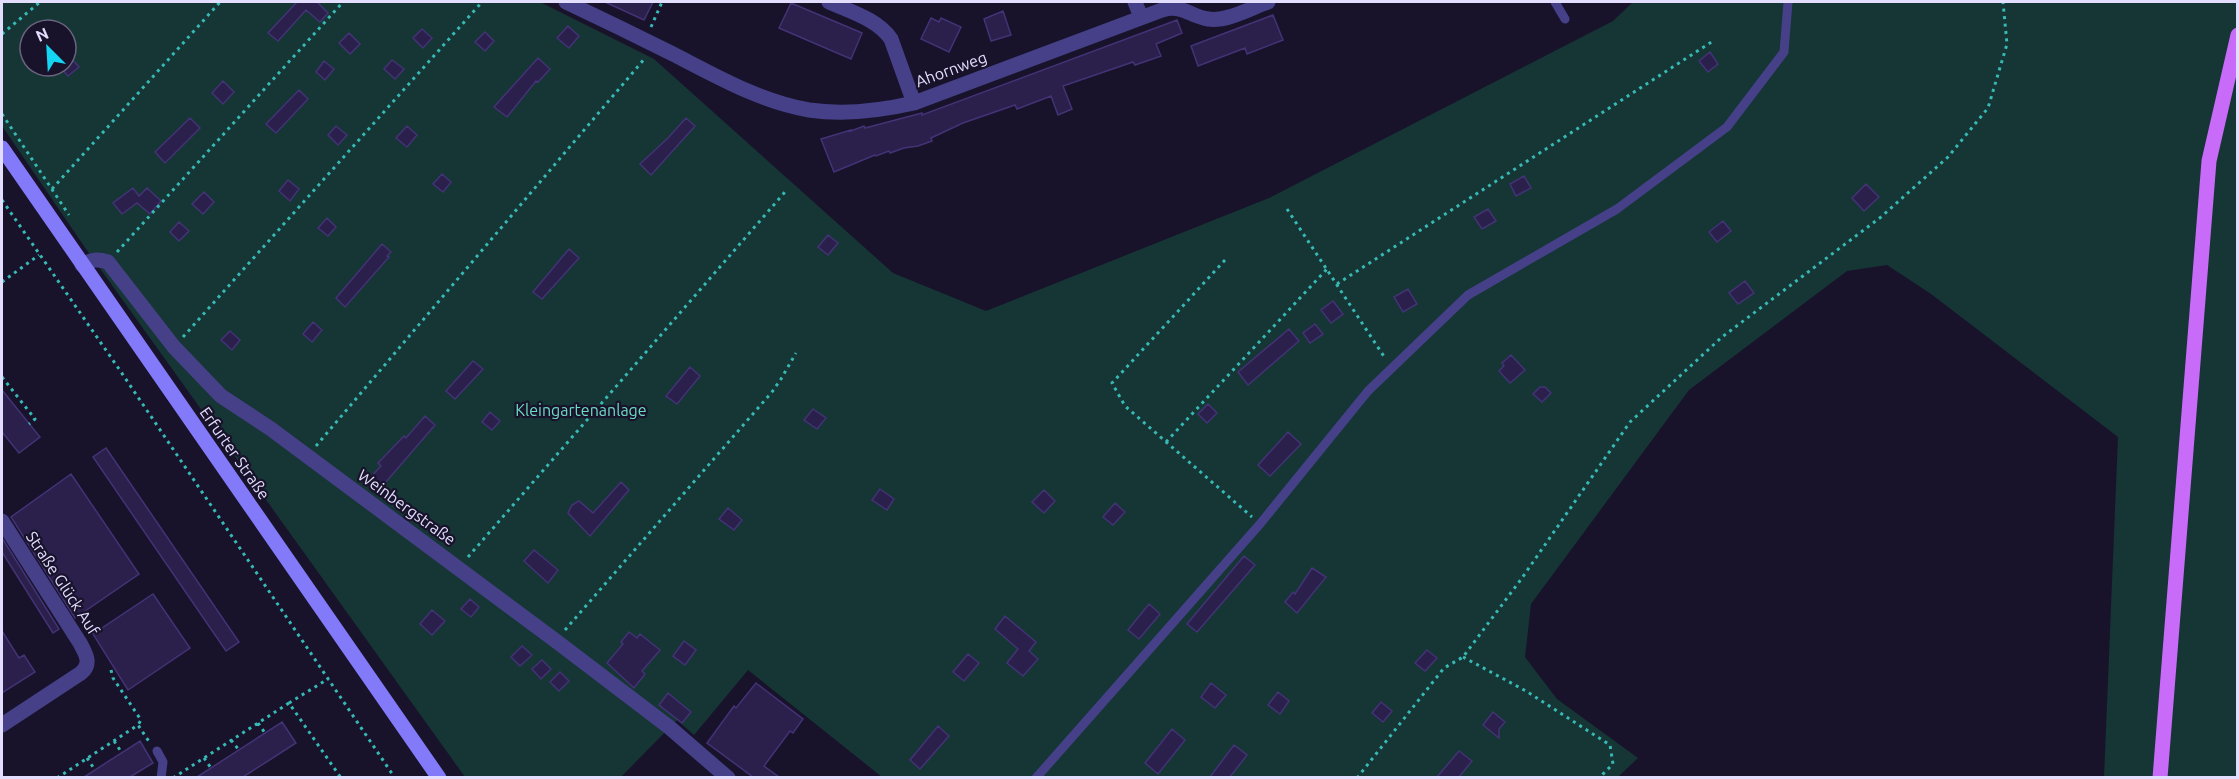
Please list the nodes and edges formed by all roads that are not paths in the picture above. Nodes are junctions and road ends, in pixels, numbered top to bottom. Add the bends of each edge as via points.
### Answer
1 (566, 2) edge
2 (829, 2) edge
3 (1135, 2) edge
4 (1268, 2) edge
5 (1555, 2) edge
6 (1788, 2) edge
7 (1141, 17) junction
8 (1565, 19) dead end
9 (2238, 35) edge
10 (914, 102) junction
11 (2, 148) edge
12 (82, 265) junction
13 (2, 521) edge
14 (2, 725) edge
15 (157, 751) road end
16 (161, 777) edge
17 (439, 777) edge
18 (728, 777) edge
19 (1036, 777) edge
20 (2160, 777) edge

1 - 10 street, Ahornweg via 747,91 790,106 863,112
2 - 10 street via 885,30
3 - 7 street
4 - 7 street, Ahornweg via 1216,20 1177,8
5 - 8 lane
6 - 19 lane via 1784,52 1727,127 1617,209 1468,295 1368,391 1260,524
7 - 10 street, Ahornweg
9 - 20 main road via 2209,160
11 - 12 main road, Erfurter Straße
12 - 17 main road, Erfurter Straße
12 - 18 street, Weinbergstraße via 90,260 108,262 174,347 220,396 459,568 669,727
13 - 14 street, Straße Glück Auf via 82,645 88,666
15 - 16 lane via 163,762

